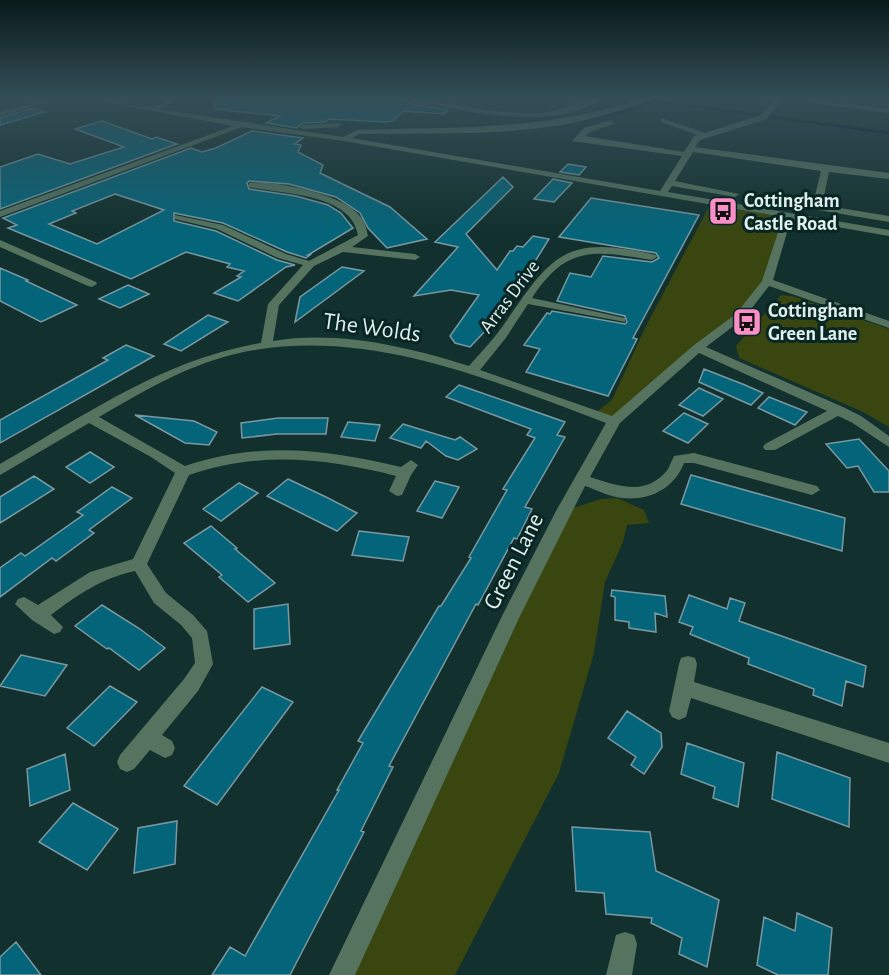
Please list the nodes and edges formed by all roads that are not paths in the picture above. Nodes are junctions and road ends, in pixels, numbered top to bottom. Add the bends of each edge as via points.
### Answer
1 (192, 144) edge
2 (370, 144) edge
3 (623, 144) edge
4 (693, 144) edge
5 (690, 152) junction
6 (826, 169) junction
7 (889, 176) edge
8 (670, 183) junction
9 (252, 185) dead end
10 (735, 194) dead end
11 (662, 195) junction
12 (750, 196) dead end
13 (817, 207) junction
14 (792, 210) junction
15 (0, 214) edge
16 (178, 217) dead end
17 (889, 219) edge
18 (889, 233) edge
19 (0, 243) edge
20 (342, 249) junction
21 (416, 257) dead end
22 (652, 257) dead end
23 (310, 264) junction
24 (767, 282) junction
25 (106, 283) dead end
26 (526, 300) junction
27 (621, 321) dead end
28 (889, 325) edge
29 (267, 344) junction
30 (698, 348) junction
31 (473, 370) junction
32 (838, 410) junction
33 (90, 418) junction
34 (614, 421) junction
35 (889, 443) edge
36 (770, 447) dead end
37 (0, 470) edge
38 (183, 472) junction
39 (582, 480) junction
40 (812, 490) dead end
41 (397, 491) dead end
42 (139, 564) junction
43 (54, 627) dead end
44 (688, 664) dead end
45 (685, 688) junction
46 (679, 711) dead end
47 (147, 737) junction
48 (165, 748) dead end
49 (889, 753) edge
50 (127, 762) dead end
51 (625, 944) dead end
52 (342, 975) edge
53 (619, 975) edge

1 - 15 street
2 - 11 street
3 - 5 street
4 - 5 street
5 - 6 street
5 - 8 street
6 - 7 street
6 - 13 street
8 - 10 street
8 - 11 street
9 - 20 street via 316,196 354,213 364,230 363,236
11 - 14 street
12 - 14 street
13 - 14 street
13 - 17 street
14 - 18 street
14 - 24 street, Green Lane
16 - 23 street via 220,227 282,256
19 - 25 street via 89,288
20 - 21 street
20 - 23 street
22 - 26 street, Arras Drive via 609,250 558,261
23 - 29 street via 274,304
24 - 28 street
24 - 30 street, Green Lane via 740,316
26 - 27 street
26 - 31 street, Arras Drive
29 - 31 street, The Wolds via 345,342 417,354
29 - 33 street, The Wolds via 172,372
30 - 32 street
30 - 34 street, Green Lane
31 - 34 street, The Wolds
32 - 35 street
32 - 36 street
33 - 37 street, The Wolds
33 - 38 street
34 - 39 street, Green Lane
38 - 41 street via 200,465 304,454 407,469
38 - 42 street
39 - 40 street via 622,493 652,492 674,471 679,459 694,458
39 - 52 street, Green Lane via 511,616
42 - 43 street via 113,568 89,578 31,610
42 - 47 street via 160,598 201,636 204,663
44 - 45 street
45 - 46 street
45 - 49 street
47 - 48 street
47 - 50 street
51 - 53 street

